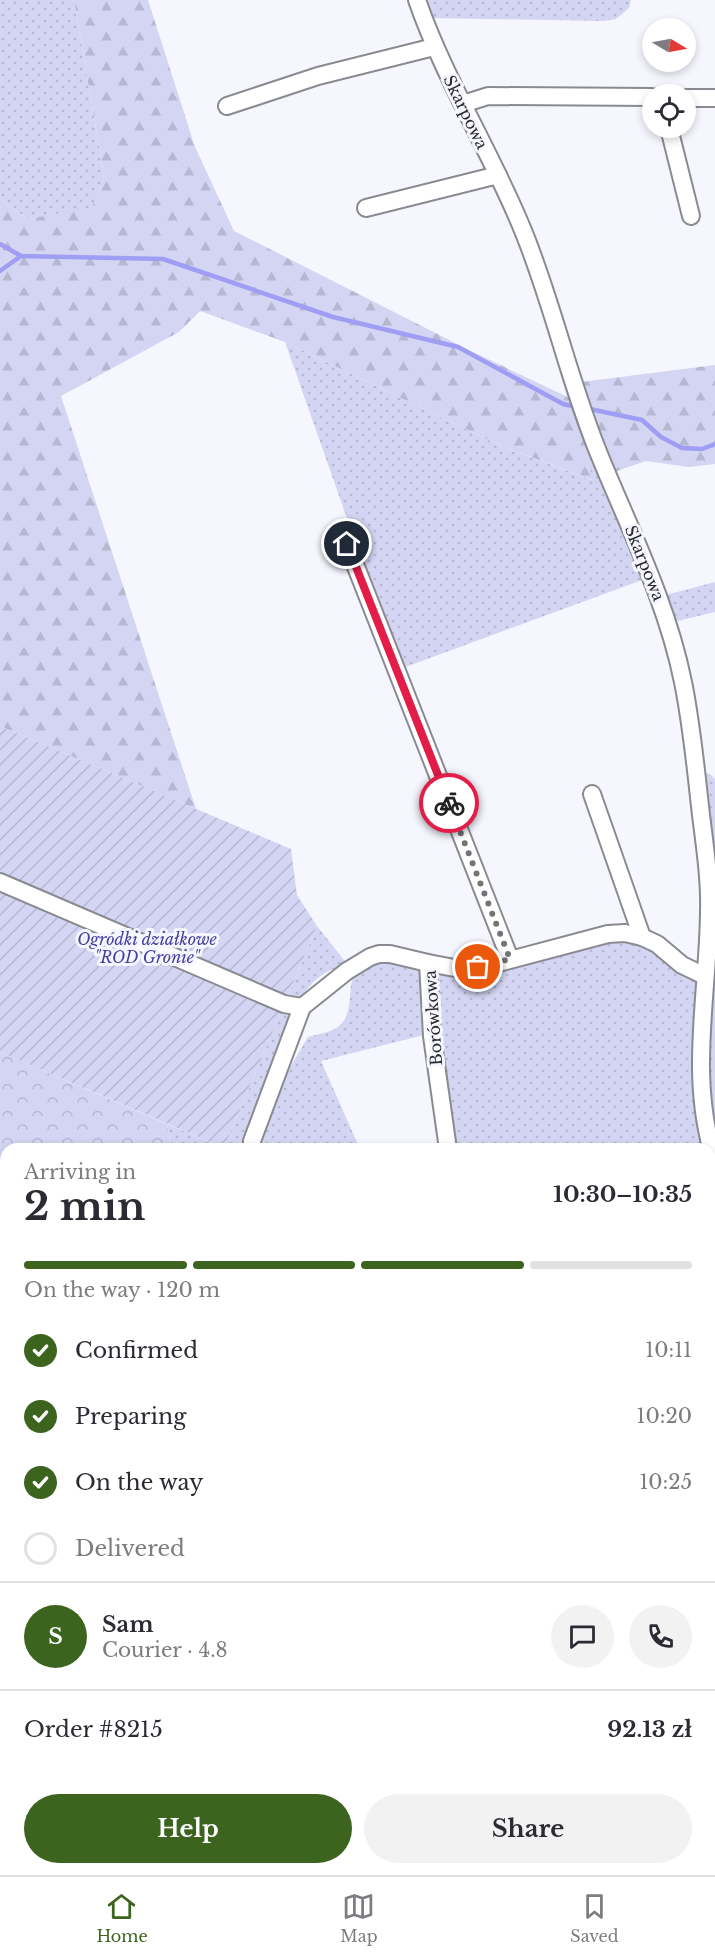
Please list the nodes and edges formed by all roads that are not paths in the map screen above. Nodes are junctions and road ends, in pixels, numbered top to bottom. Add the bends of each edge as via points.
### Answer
1 (417, 0) edge
2 (434, 47) junction
3 (642, 97) edge
4 (696, 98) edge
5 (715, 98) edge
6 (463, 104) junction
7 (227, 106) dead end
8 (672, 138) edge
9 (498, 175) junction
10 (366, 208) dead end
11 (691, 216) dead end
12 (347, 544) dead end
13 (592, 794) dead end
14 (0, 882) edge
15 (642, 937) junction
16 (510, 959) junction
17 (428, 963) junction
18 (705, 976) junction
19 (302, 1007) junction
20 (252, 1141) dead end
21 (447, 1143) edge
22 (710, 1143) edge

1 - 2 street, Skarpowa
2 - 6 street, Skarpowa
2 - 7 street via 318,76
3 - 6 street via 488,96
4 - 5 street
6 - 9 street, Skarpowa
8 - 11 street
9 - 10 street
9 - 18 street, Skarpowa via 524,231 589,428 648,567 676,652 688,709 709,881
12 - 16 street
13 - 15 street
14 - 19 street via 284,1004
15 - 16 street, Borówkowa via 608,934
15 - 18 street, Borówkowa
16 - 17 street, Borówkowa via 465,970
17 - 19 street via 390,954 370,957
17 - 21 street, Borówkowa via 432,1036
18 - 22 street, Skarpowa via 700,1074
19 - 20 street

